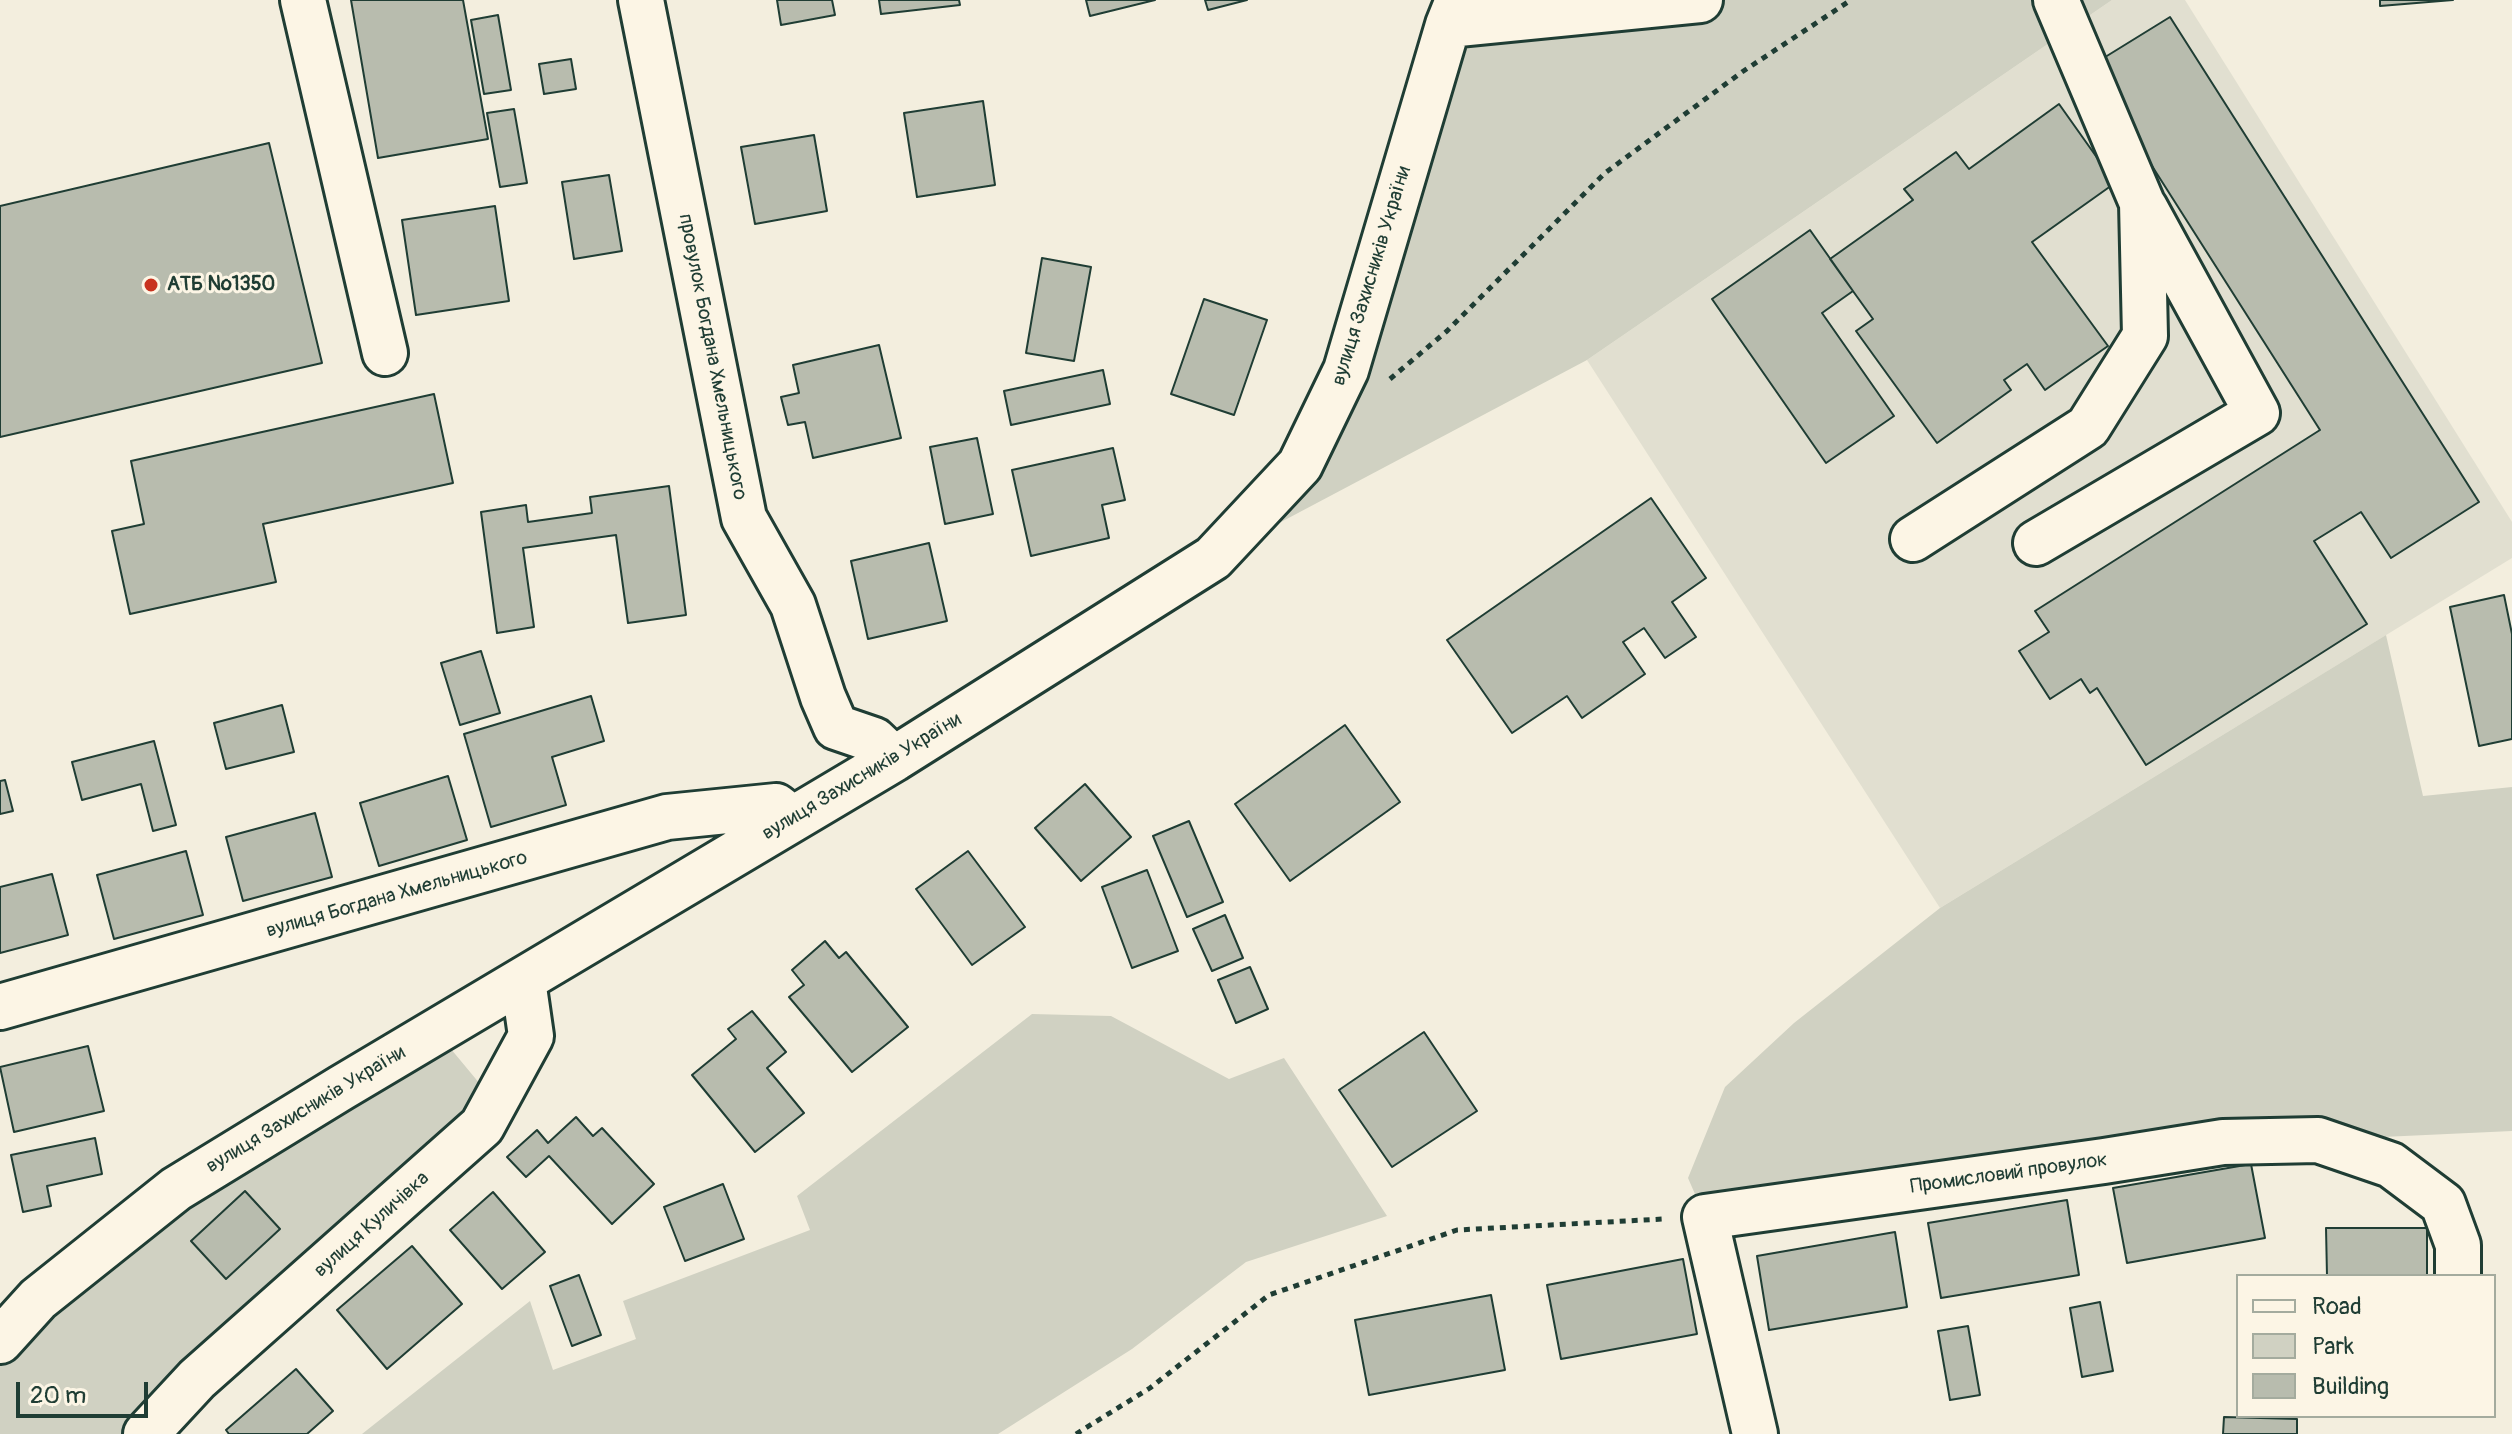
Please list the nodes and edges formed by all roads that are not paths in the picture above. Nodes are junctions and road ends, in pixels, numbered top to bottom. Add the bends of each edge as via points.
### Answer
1 (303, 0) edge
2 (641, 0) edge
3 (1700, 0) edge
4 (2056, 0) edge
5 (1453, 13) edge
6 (2142, 203) junction
7 (385, 353) dead end
8 (1913, 539) dead end
9 (2036, 543) dead end
10 (894, 759) junction
11 (793, 819) junction
12 (523, 980) junction
13 (0, 1007) edge
14 (2458, 1274) edge
15 (0, 1341) edge
16 (146, 1434) edge
17 (1755, 1434) edge

1 - 7 street
2 - 10 street, провулок Богдана Хмельницького via 744,518 793,605 836,727 874,740
3 - 5 street
4 - 6 street
5 - 10 street, вулиця Захисників України via 1346,370 1300,465 1213,558
6 - 8 street via 2145,336 2088,427
6 - 9 street via 2257,413
10 - 11 street, вулиця Захисників України
11 - 12 street, вулиця Захисників України
11 - 13 street, вулиця Богдана Хмельницького via 776,806 667,817
12 - 15 street, вулиця Захисників України via 176,1189 38,1299
12 - 16 street, вулиця Куличівка via 531,1036 482,1126 197,1379
14 - 17 street, Промисловий провулок via 2458,1245 2443,1204 2391,1165 2318,1140 2223,1142 1705,1217

